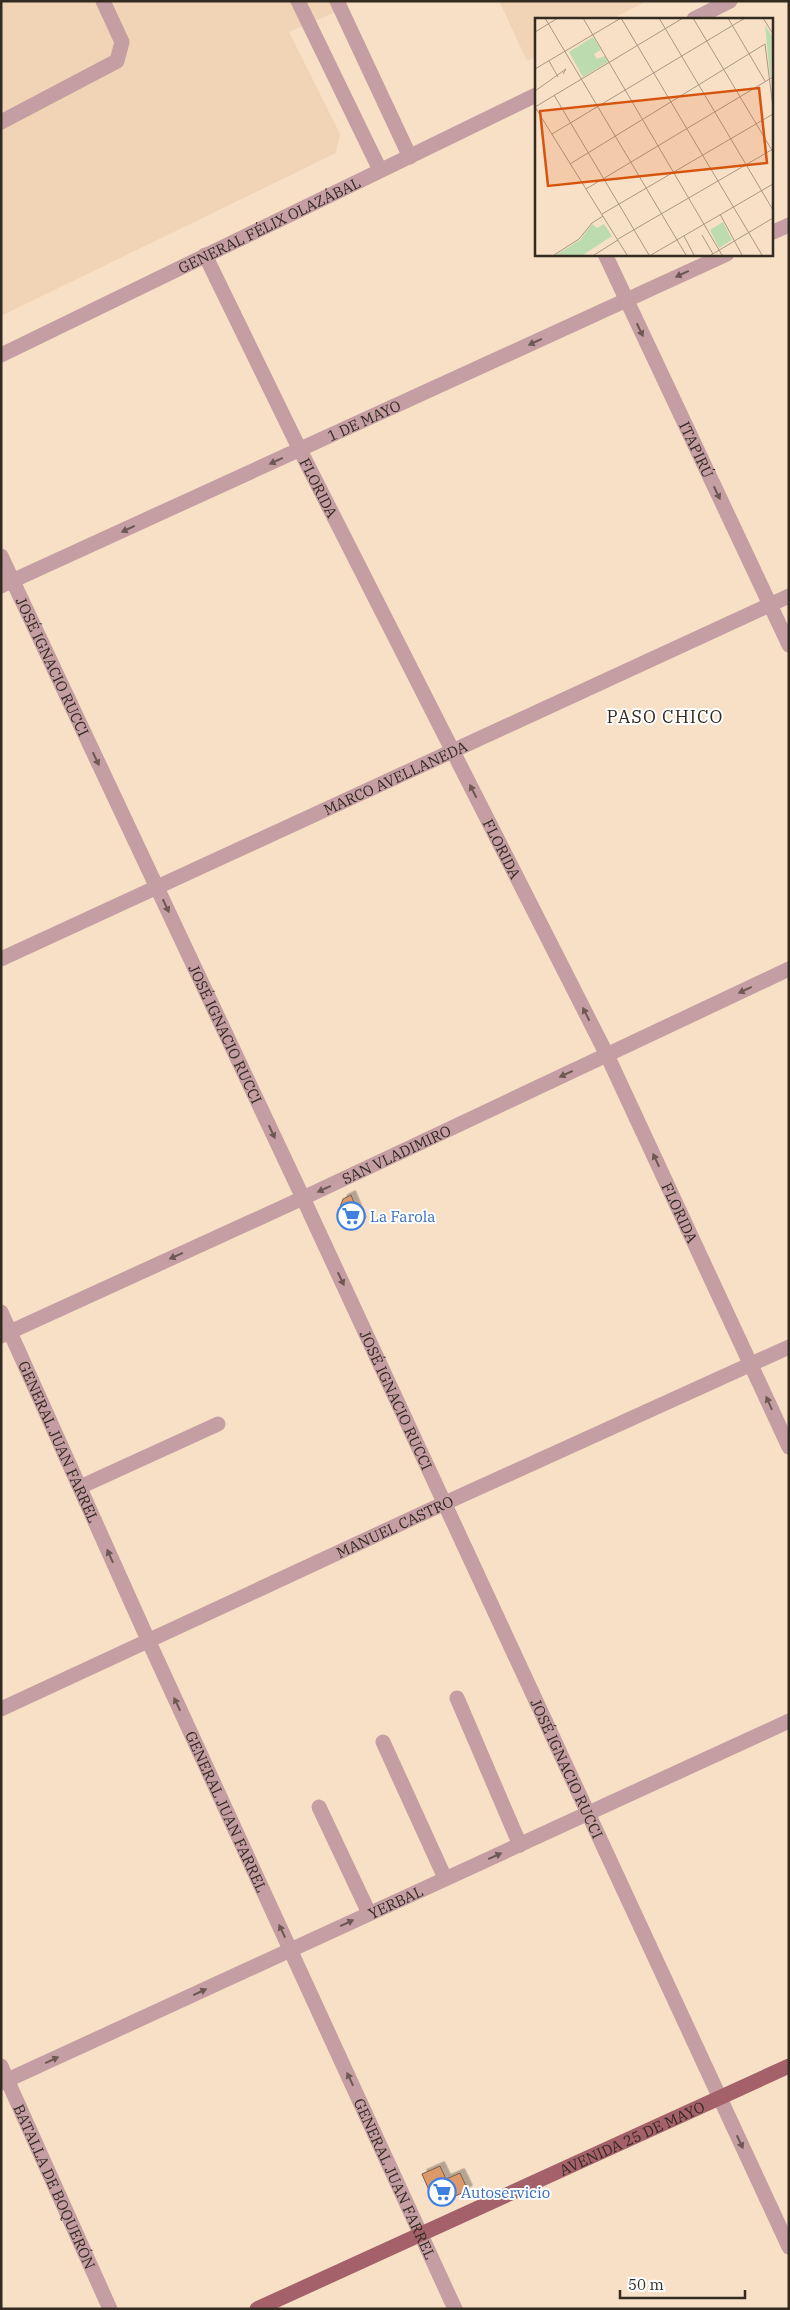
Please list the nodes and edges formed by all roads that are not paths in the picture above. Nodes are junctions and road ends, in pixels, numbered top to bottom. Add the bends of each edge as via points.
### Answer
1 (103, 1) edge
2 (298, 1) edge
3 (336, 1) edge
4 (721, 3) edge
5 (696, 18) edge
6 (535, 97) edge
7 (1, 122) edge
8 (410, 156) junction
9 (380, 170) junction
10 (789, 225) edge
11 (772, 233) edge
12 (205, 255) junction
13 (605, 255) edge
14 (725, 255) edge
15 (626, 300) junction
16 (1, 355) edge
17 (300, 450) junction
18 (1, 556) edge
19 (7, 584) edge
20 (789, 596) edge
21 (770, 605) junction
22 (789, 645) edge
23 (452, 750) junction
24 (157, 887) junction
25 (1, 959) edge
26 (789, 969) edge
27 (607, 1055) junction
28 (304, 1198) junction
29 (1, 1312) edge
30 (6, 1334) edge
31 (789, 1347) edge
32 (751, 1364) junction
33 (218, 1424) dead end
34 (789, 1447) edge
35 (80, 1487) junction
36 (445, 1502) junction
37 (149, 1642) junction
38 (457, 1698) dead end
39 (1, 1709) edge
40 (789, 1721) edge
41 (383, 1742) dead end
42 (319, 1807) dead end
43 (588, 1814) junction
44 (520, 1845) junction
45 (445, 1878) junction
46 (369, 1913) junction
47 (291, 1950) junction
48 (1, 2066) edge
49 (789, 2066) edge
50 (5, 2082) edge
51 (719, 2098) junction
52 (422, 2234) junction
53 (789, 2246) edge
54 (110, 2309) edge
55 (257, 2309) edge
56 (455, 2309) edge

1 - 7 street via 122,42 117,62
2 - 9 street
3 - 8 street
4 - 5 street
6 - 8 street, GENERAL FÉLIX OLAZÁBAL
8 - 9 street, GENERAL FÉLIX OLAZÁBAL
9 - 12 street, GENERAL FÉLIX OLAZÁBAL
10 - 11 street
12 - 16 street, GENERAL FÉLIX OLAZÁBAL
12 - 17 street, FLORIDA
13 - 15 street, ITAPIRÚ
14 -> 15 street, 1 DE MAYO
15 -> 17 street, 1 DE MAYO
15 -> 21 street, ITAPIRÚ
17 -> 19 street, 1 DE MAYO
17 - 23 street, FLORIDA
18 - 19 street, JOSÉ IGNACIO RUCCI
19 -> 24 street, JOSÉ IGNACIO RUCCI
20 - 21 street, MARCO AVELLANEDA
21 - 22 street, ITAPIRÚ
21 - 23 street, MARCO AVELLANEDA
23 - 24 street, MARCO AVELLANEDA
27 -> 23 street, FLORIDA
24 - 25 street, MARCO AVELLANEDA
24 -> 28 street, JOSÉ IGNACIO RUCCI
26 -> 27 street, SAN VLADIMIRO
27 -> 28 street, SAN VLADIMIRO
32 -> 27 street, FLORIDA
28 -> 30 street, SAN VLADIMIRO
28 -> 36 street, JOSÉ IGNACIO RUCCI
29 - 30 street, GENERAL JUAN FARREL
30 - 35 street, GENERAL JUAN FARREL
31 - 32 street, MANUEL CASTRO
34 -> 32 street, FLORIDA
32 - 36 street, MANUEL CASTRO
33 - 35 street
37 -> 35 street, GENERAL JUAN FARREL
36 - 37 street, MANUEL CASTRO
36 - 43 street, JOSÉ IGNACIO RUCCI
37 - 39 street, MANUEL CASTRO
47 -> 37 street, GENERAL JUAN FARREL
38 - 44 street
40 - 43 street, YERBAL
41 - 45 street
42 - 46 street
43 - 44 street, YERBAL
43 - 51 street, JOSÉ IGNACIO RUCCI
45 -> 44 street, YERBAL
45 - 46 street, YERBAL
47 -> 46 street, YERBAL
50 -> 47 street, YERBAL
52 -> 47 street, GENERAL JUAN FARREL
48 - 50 street, BATALLA DE BOQUERÓN
49 - 51 main road, AVENIDA 25 DE MAYO
50 - 54 street, BATALLA DE BOQUERÓN
51 - 52 main road, AVENIDA 25 DE MAYO
51 -> 53 street, JOSÉ IGNACIO RUCCI
52 - 55 main road, AVENIDA 25 DE MAYO
52 - 56 street, GENERAL JUAN FARREL

